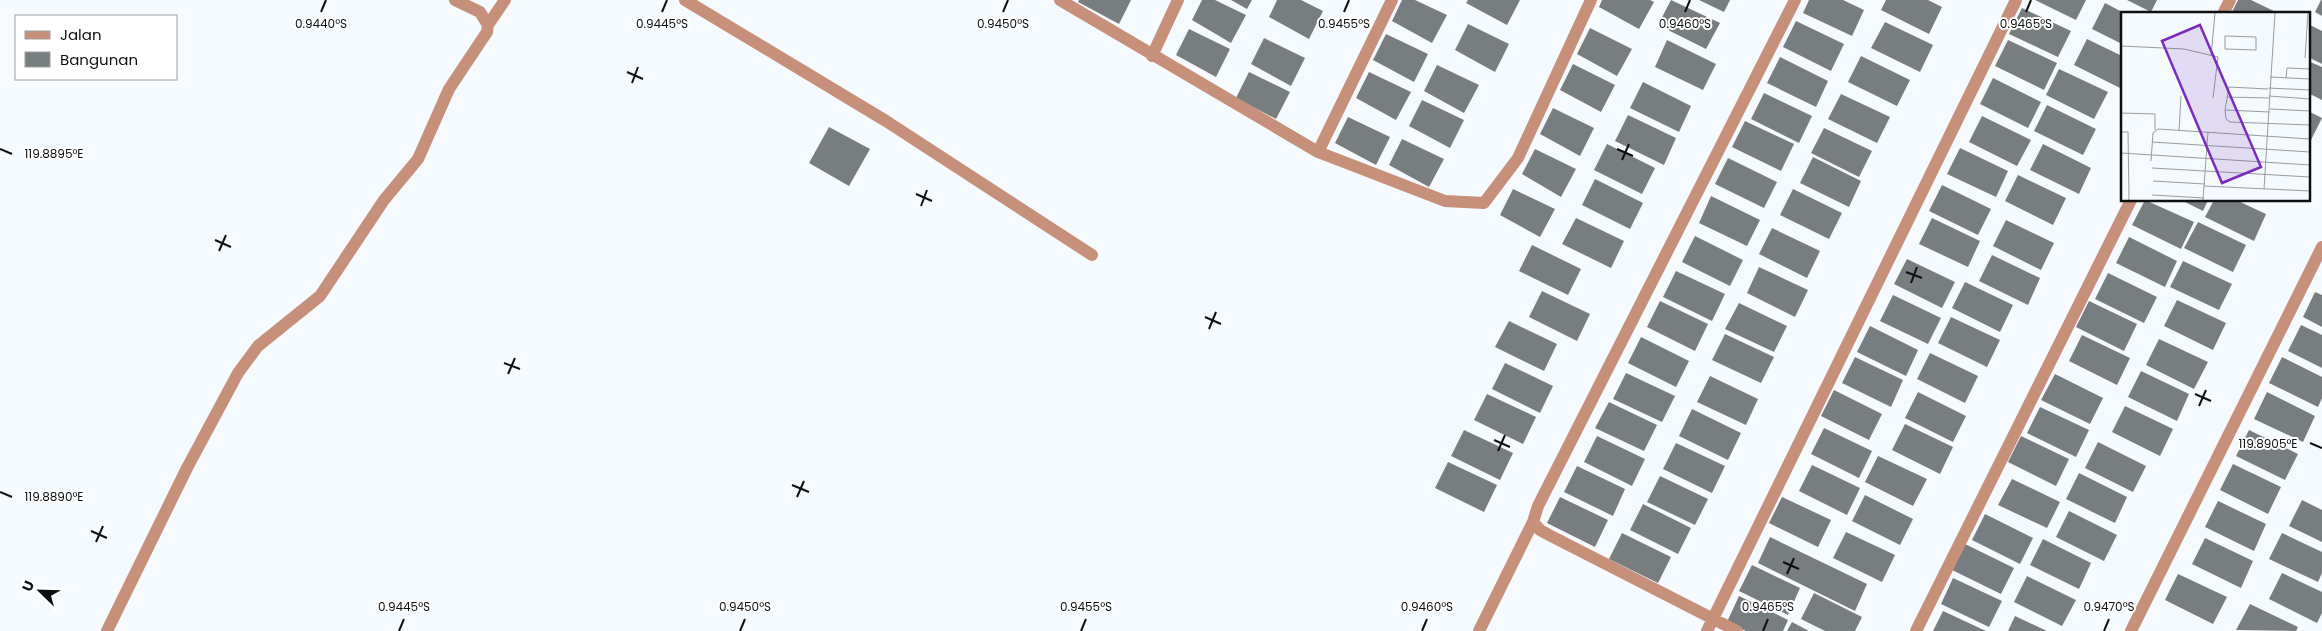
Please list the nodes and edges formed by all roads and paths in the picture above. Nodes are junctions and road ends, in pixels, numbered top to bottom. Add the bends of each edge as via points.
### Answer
1 (454, 0) edge
2 (505, 0) edge
3 (685, 0) edge
4 (1060, 0) edge
5 (1178, 0) edge
6 (1392, 0) edge
7 (1592, 0) edge
8 (1795, 0) edge
9 (2016, 0) edge
10 (2230, 0) edge
11 (2224, 12) edge
12 (488, 25) junction
13 (1152, 56) junction
14 (1318, 152) junction
15 (2131, 201) edge
16 (2322, 247) edge
17 (1092, 255) dead end
18 (1533, 522) junction
19 (1710, 625) edge
20 (107, 631) edge
21 (1479, 631) edge
22 (1737, 631) edge
23 (1916, 631) edge
24 (2132, 631) edge

1 - 12 street via 480,12
2 - 12 street
3 - 17 street via 886,121
4 - 13 street
5 - 13 street
6 - 14 street
7 - 14 street via 1518,158 1484,203 1445,201
8 - 18 street via 1538,506
9 - 19 street
10 - 11 street
12 - 20 street via 487,32 449,89 418,160 384,200 320,296 258,346 238,373
13 - 14 street
15 - 23 street
16 - 24 street
18 - 19 street via 1540,530
18 - 21 street
19 - 22 street

